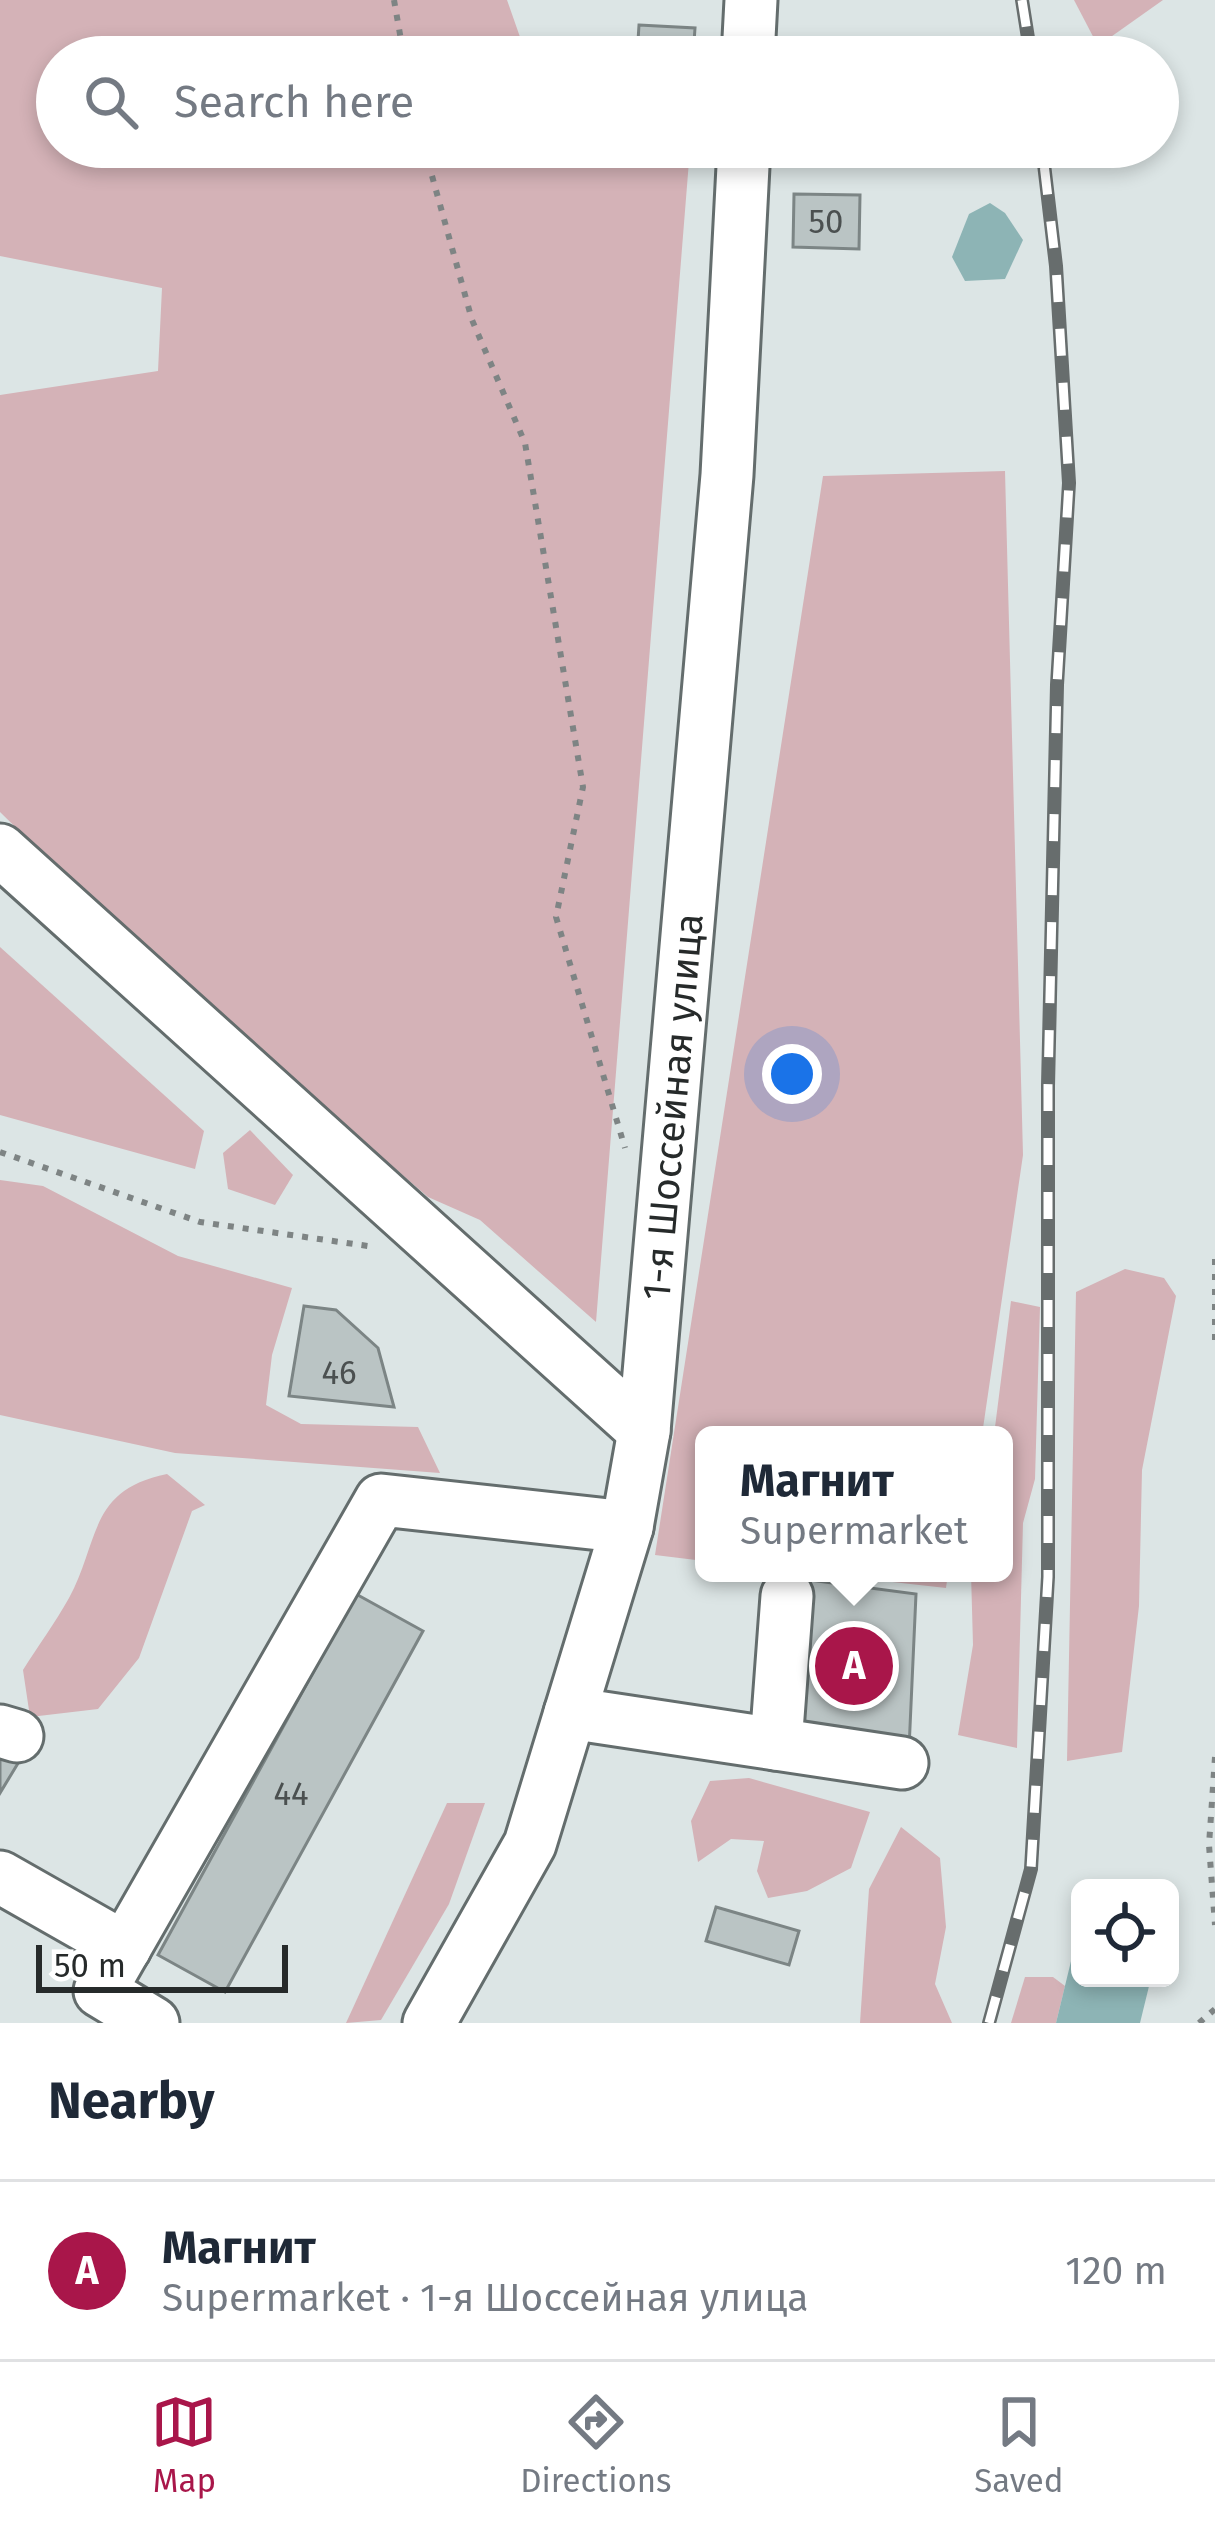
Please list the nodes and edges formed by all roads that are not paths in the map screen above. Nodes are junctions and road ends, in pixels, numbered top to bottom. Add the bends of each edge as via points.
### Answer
1 (752, 0) edge
2 (749, 36) edge
3 (743, 168) edge
4 (0, 850) edge
5 (644, 1431) junction
6 (627, 1527) junction
7 (787, 1596) dead end
8 (570, 1713) junction
9 (776, 1744) junction
10 (902, 1762) dead end
11 (0, 1877) edge
12 (125, 1948) junction
13 (129, 2017) edge
14 (429, 2023) edge

1 - 2 street
3 - 5 street, 1-я Шоссейная улица via 727,475
4 - 5 street
5 - 6 street, 1-я Шоссейная улица
6 - 8 street, 1-я Шоссейная улица
6 - 12 street via 381,1500
7 - 9 street
8 - 9 street
8 - 14 street, 1-я Шоссейная улица via 530,1844
9 - 10 street
11 - 12 street
12 - 13 street via 100,1991

